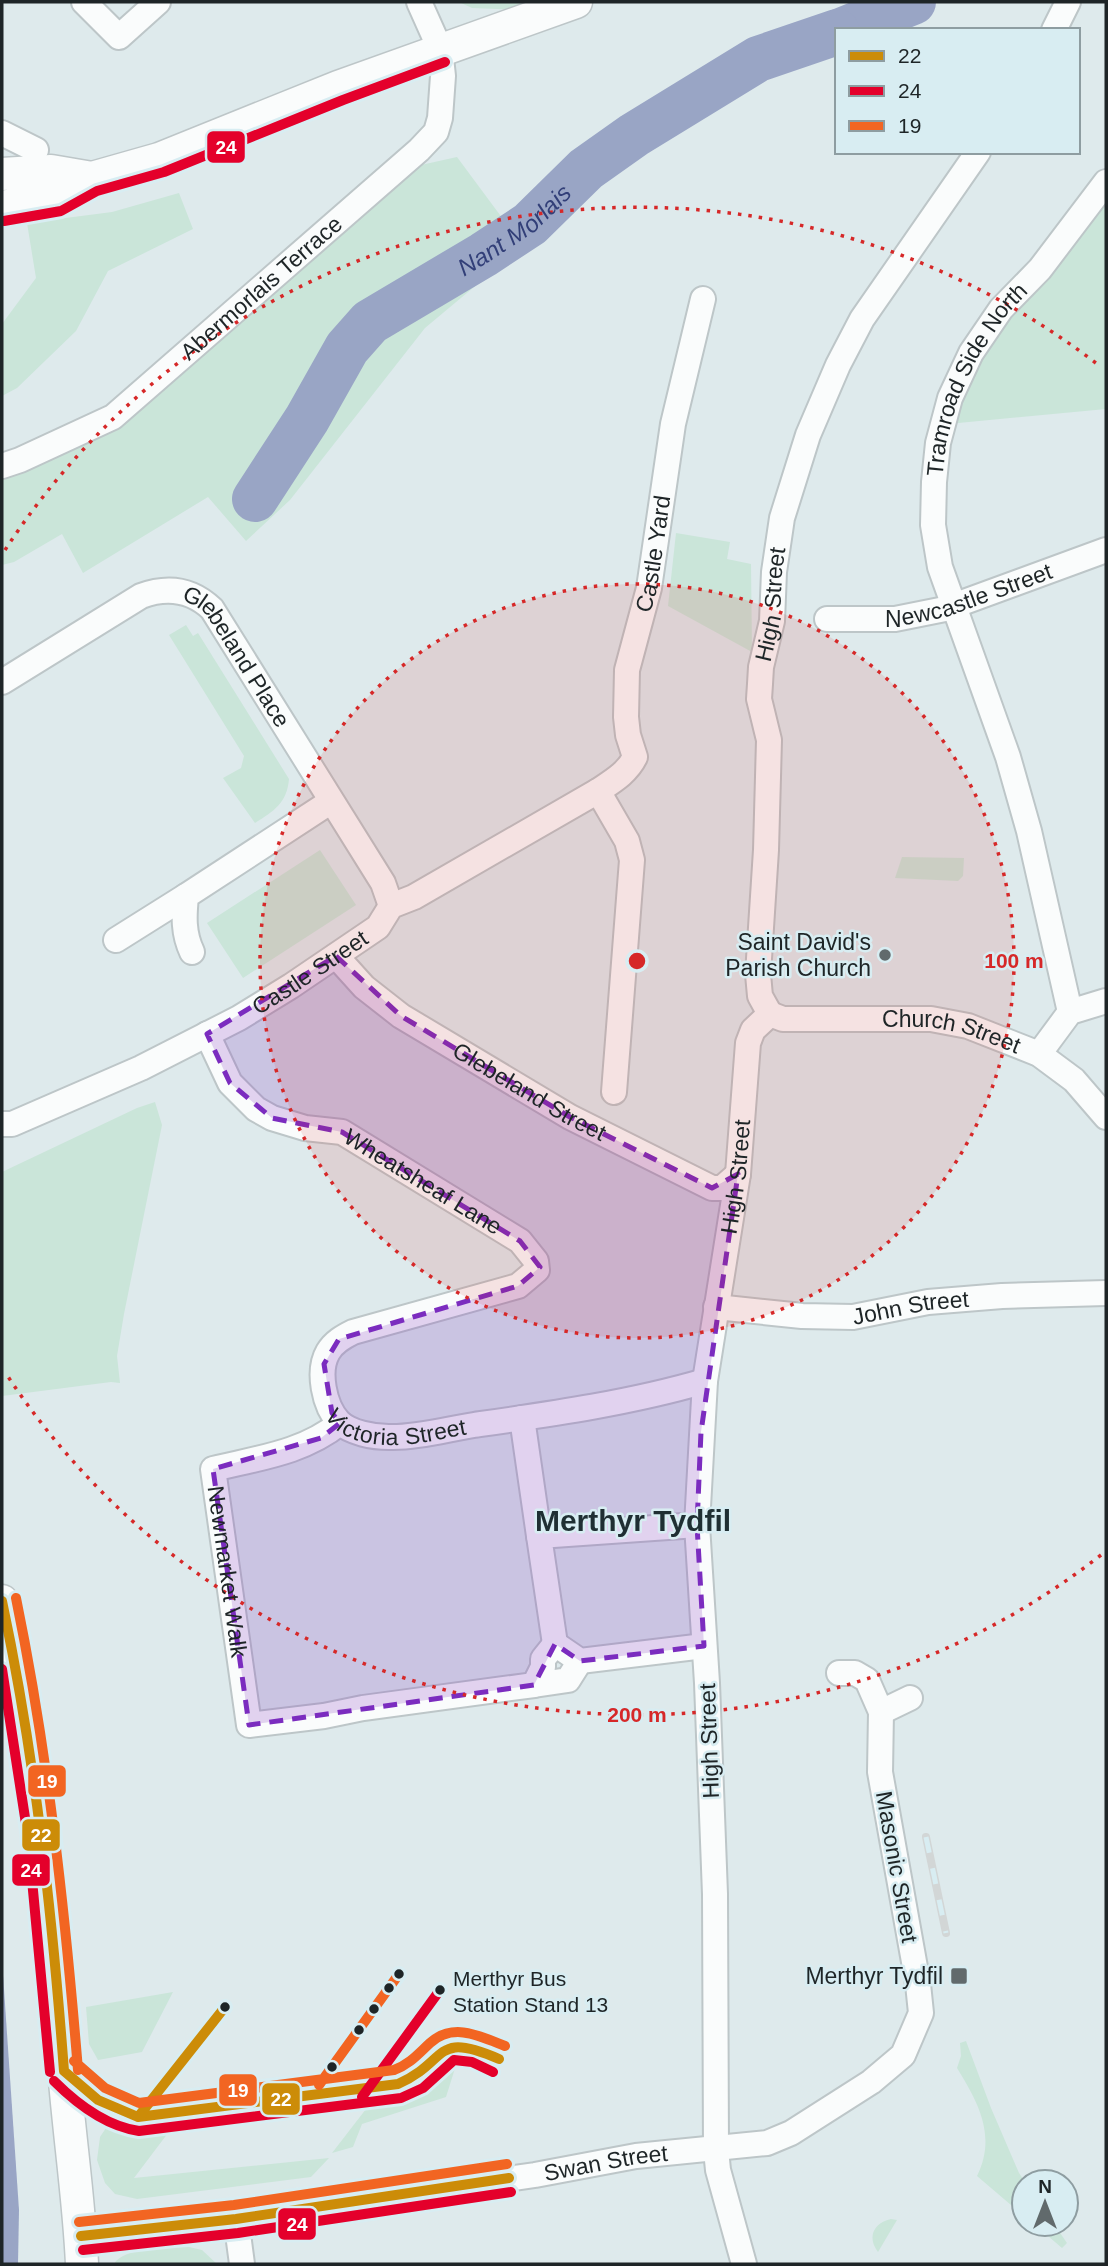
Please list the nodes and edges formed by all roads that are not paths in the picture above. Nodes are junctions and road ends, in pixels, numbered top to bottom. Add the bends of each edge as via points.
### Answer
1 (84, 2) edge
2 (158, 2) edge
3 (419, 2) edge
4 (576, 2) edge
5 (1068, 2) edge
6 (1055, 28) edge
7 (440, 49) junction
8 (2, 133) edge
9 (36, 150) dead end
10 (977, 154) edge
11 (2, 174) edge
12 (92, 178) junction
13 (1106, 182) edge
14 (2, 206) edge
15 (703, 299) dead end
16 (2, 466) edge
17 (1106, 550) edge
18 (953, 606) junction
19 (827, 619) dead end
20 (2, 682) edge
21 (598, 791) junction
22 (330, 802) junction
23 (186, 896) junction
24 (391, 906) junction
25 (116, 940) dead end
26 (192, 952) dead end
27 (336, 956) junction
28 (1106, 1001) edge
29 (1070, 1012) junction
30 (770, 1014) junction
31 (207, 1034) junction
32 (1039, 1054) junction
33 (614, 1093) dead end
34 (1106, 1117) edge
35 (5, 1127) edge
36 (738, 1174) junction
37 (499, 1293) joint
38 (1106, 1293) edge
39 (716, 1307) junction
40 (705, 1381) junction
41 (522, 1418) junction
42 (340, 1423) junction
43 (697, 1525) junction
44 (539, 1536) junction
45 (2, 1601) edge
46 (555, 1644) junction
47 (704, 1646) junction
48 (580, 1661) junction
49 (839, 1673) dead end
50 (539, 1676) junction
51 (910, 1698) dead end
52 (881, 1712) junction
53 (716, 2150) junction
54 (236, 2219) junction
55 (82, 2250) edge
56 (242, 2264) edge
57 (744, 2264) edge

1 - 2 street via 119,37
3 - 7 street
4 - 7 main road
5 - 6 street
7 - 12 main road via 159,159
7 - 16 street, Abermorlais Terrace via 440,118 436,132 419,150 113,417
8 - 9 street
10 - 30 street, High Street via 862,318 808,435 782,518 759,699 769,740 758,974 760,996
11 - 12 main road via 51,171
12 - 14 main road via 56,198
13 - 18 street, Tramroad Side North via 1040,270 1000,309 971,353 950,398 938,443 933,525
15 - 21 street, Castle Yard via 673,424 649,588 627,670 626,717 635,757 624,773
17 - 18 street, Newcastle Street
18 - 19 street, Newcastle Street via 895,620
18 - 29 street, Tramroad Side North via 1029,831
20 - 22 street, Glebeland Place via 141,596 161,590 190,593 212,609
21 - 24 street, Castle Street
21 - 33 street via 615,816 632,860
22 - 23 street
22 - 24 street, Glebeland Place via 383,883
23 - 25 street
23 - 26 street via 184,920
24 - 27 street, Castle Street via 378,927
27 - 31 street, Castle Street
27 - 36 street, Glebeland Street via 401,1017 570,1117 712,1188 722,1188
28 - 29 street
29 - 32 street, Church Street
30 - 32 street, Church Street via 783,1019 931,1019 968,1026
30 - 36 street, High Street via 753,1030 748,1043
31 - 35 street, Castle Street
31 - 37 street, Wheatsheaf Lane via 230,1083 256,1109 306,1128 342,1132 520,1241 536,1261 537,1270 518,1286
32 - 34 street via 1074,1080
36 - 39 street, High Street
37 - 42 street, Victoria Street via 339,1339 328,1351 323,1377 327,1402
38 - 39 street, John Street via 928,1302 853,1317
39 - 40 street, High Street
40 - 41 street, Victoria Street
40 - 43 street, High Street
41 - 42 street, Victoria Street via 390,1437 352,1431
41 - 44 street
42 - 50 street, Newmarket Walk via 295,1449 213,1469 249,1725
43 - 44 street
43 - 47 street, High Street
44 - 46 street
45 - 55 main road via 36,1790
46 - 48 street
46 - 50 street via 542,1660
47 - 48 street
47 - 53 street, High Street via 715,1894
48 - 50 street via 568,1680
49 - 52 street, Masonic Street via 855,1673 867,1680
51 - 52 street
52 - 53 street, Masonic Street via 880,1772 918,1984 920,2013 914,2032 903,2055 885,2072 790,2133 766,2143
53 - 54 street, Swan Street via 636,2156
53 - 57 street, High Street
54 - 55 street, Swan Street
54 - 56 street

